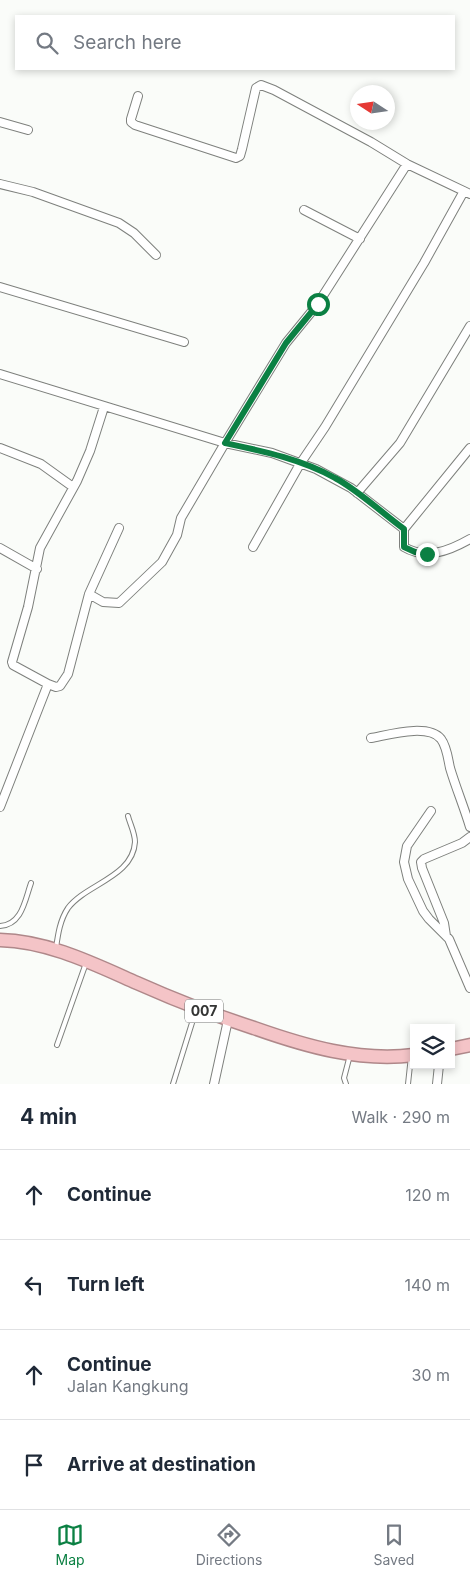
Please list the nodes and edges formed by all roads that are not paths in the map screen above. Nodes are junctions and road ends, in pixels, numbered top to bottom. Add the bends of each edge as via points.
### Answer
1 (138, 96) dead end
2 (0, 122) edge
3 (28, 130) dead end
4 (407, 164) junction
5 (0, 184) edge
6 (467, 192) edge
7 (304, 210) dead end
8 (360, 239) junction
9 (156, 254) dead end
10 (0, 287) edge
11 (470, 326) edge
12 (184, 342) dead end
13 (0, 374) edge
14 (104, 407) junction
15 (225, 443) junction
16 (0, 448) edge
17 (470, 448) edge
18 (300, 464) junction
19 (73, 487) junction
20 (356, 493) junction
21 (119, 528) dead end
22 (404, 529) junction
23 (470, 540) edge
24 (254, 547) dead end
25 (0, 548) edge
26 (37, 569) junction
27 (89, 594) junction
28 (48, 684) junction
29 (371, 738) dead end
30 (0, 807) edge
31 (431, 811) dead end
32 (128, 816) dead end
33 (470, 827) edge
34 (470, 837) edge
35 (31, 883) dead end
36 (0, 926) edge
37 (446, 936) junction
38 (0, 940) edge
39 (56, 950) junction
40 (87, 961) junction
41 (470, 988) edge
42 (196, 1008) junction
43 (228, 1020) junction
44 (57, 1045) dead end
45 (470, 1045) edge
46 (455, 1048) edge
47 (351, 1053) junction
48 (410, 1055) edge
49 (410, 1069) edge
50 (439, 1069) edge
51 (172, 1084) edge
52 (214, 1084) edge
53 (346, 1084) edge
54 (408, 1084) edge
55 (437, 1084) edge

1 - 4 street via 131,118 135,125 236,158 242,149 256,88 261,85
2 - 3 street
4 - 6 street
4 - 8 street
5 - 9 street via 41,194 120,223
6 - 18 street
7 - 8 street
8 - 15 street via 318,304 286,343
10 - 12 street
11 - 20 street via 400,443
13 - 14 street
14 - 15 street
14 - 19 street via 90,451
15 - 18 street via 272,453
15 - 27 street via 181,518 177,535 162,562 119,603 103,602
16 - 19 street via 41,464
17 - 22 street
18 - 20 street via 316,468
18 - 24 street
19 - 26 street via 44,538
20 - 22 street
21 - 27 street
22 - 23 street via 404,547 422,554 444,552
25 - 26 street
26 - 28 street via 12,662
27 - 28 street via 68,674 60,686
28 - 30 street
29 - 33 street via 416,731 440,738
31 - 37 street via 407,846 404,862 423,911
32 - 39 lane via 135,844 127,863 70,906 60,926
34 - 37 street via 421,862
35 - 36 lane via 17,918 11,924
37 - 41 street
38 - 39 highway, 007
39 - 40 highway, 007
40 - 42 highway, 007
40 - 44 lane
42 - 43 highway, 007
42 - 51 lane
43 - 47 highway, 007 via 305,1045
43 - 52 street
45 - 46 highway
47 - 48 highway, 007 via 378,1057
47 - 53 lane via 344,1078
49 - 54 lane
50 - 55 street

